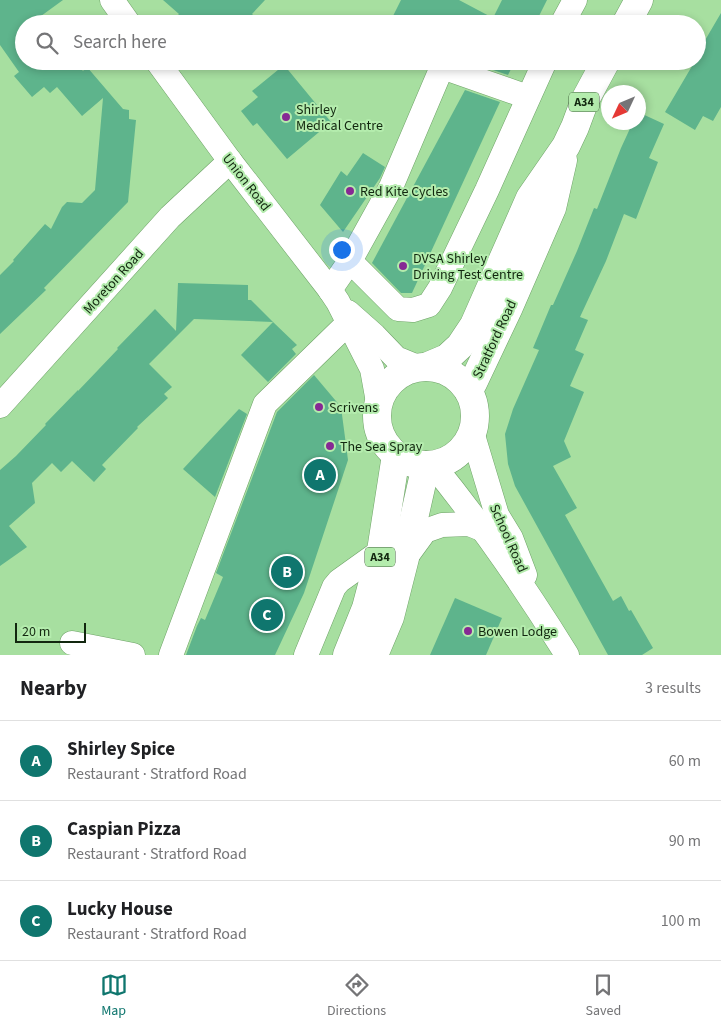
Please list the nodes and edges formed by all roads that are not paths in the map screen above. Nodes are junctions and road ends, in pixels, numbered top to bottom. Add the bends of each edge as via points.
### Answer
1 (112, 0) edge
2 (575, 0) edge
3 (639, 0) edge
4 (123, 15) edge
5 (567, 15) edge
6 (631, 15) edge
7 (164, 70) edge
8 (441, 70) edge
9 (451, 70) edge
10 (540, 70) edge
11 (601, 70) edge
12 (528, 97) junction
13 (566, 146) junction
14 (230, 161) junction
15 (350, 261) junction
16 (334, 296) junction
17 (349, 324) junction
18 (423, 367) junction
19 (468, 390) junction
20 (378, 402) junction
21 (0, 406) edge
22 (472, 432) junction
23 (396, 455) junction
24 (430, 465) junction
25 (484, 530) junction
26 (393, 555) junction
27 (541, 613) junction
28 (72, 643) dead end
29 (133, 655) edge
30 (171, 655) edge
31 (306, 655) edge
32 (346, 655) edge
33 (374, 655) edge
34 (567, 655) edge

1 - 4 street
2 - 5 street
3 - 6 highway
7 - 14 street, Union Road
8 - 15 street via 391,187
9 - 12 street
10 - 12 street
11 - 13 highway, Stratford Road / A34 via 584,100
12 - 15 street via 440,288 428,305 412,310 398,309
13 - 18 highway, Stratford Road / A34 via 530,198 474,325 448,358
13 - 19 highway, Stratford Road / A34 via 552,208 505,316
14 - 16 street, Union Road
14 - 21 street, Moreton Road via 170,217
15 - 16 street
16 - 17 street, Union Road
16 - 18 street, Union Road via 396,358
17 - 20 street, Union Road via 372,369
17 - 30 street via 265,404
18 - 19 highway via 442,369 456,377
18 - 20 highway via 410,369 394,378
19 - 22 highway via 475,418
20 - 23 highway via 376,421 380,436
22 - 24 highway via 469,441 457,454 442,463
22 - 27 street, School Road via 497,515
23 - 24 highway via 406,461
23 - 26 highway, A34
24 - 25 street, School Road
24 - 26 highway, A34
25 - 26 street via 469,524 442,525 425,531
25 - 27 street, School Road
26 - 31 street via 339,581
26 - 32 highway, A34
26 - 33 highway, A34 via 390,617
27 - 34 street, School Road
28 - 29 street

